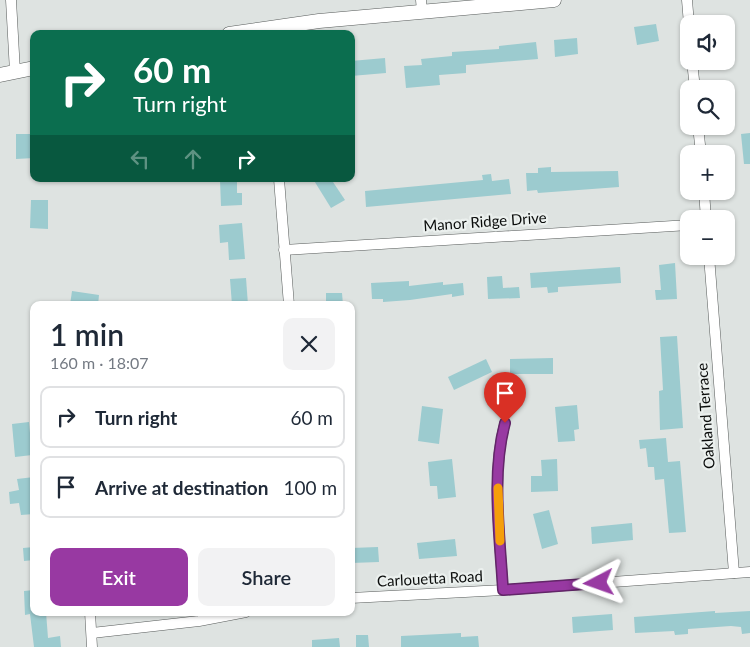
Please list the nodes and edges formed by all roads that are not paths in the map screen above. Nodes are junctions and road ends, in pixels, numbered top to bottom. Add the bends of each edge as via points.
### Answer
1 (11, 0) edge
2 (554, 0) edge
3 (687, 0) edge
4 (421, 5) edge
5 (688, 15) edge
6 (276, 30) edge
7 (30, 69) edge
8 (15, 72) junction
9 (0, 74) edge
10 (279, 182) edge
11 (680, 225) edge
12 (284, 250) junction
13 (710, 265) edge
14 (289, 301) edge
15 (505, 423) dead end
16 (750, 572) edge
17 (734, 573) junction
18 (503, 590) junction
19 (355, 598) edge
20 (90, 616) edge
21 (225, 616) edge
22 (92, 633) junction
23 (92, 647) edge

1 - 8 street
2 - 4 street
3 - 5 street
4 - 6 street
7 - 8 street
8 - 9 street
10 - 12 street
11 - 12 street, Manor Ridge Drive
12 - 14 street
13 - 17 street, Oakland Terrace
15 - 18 street via 498,479
16 - 17 street, Carlouetta Road
17 - 18 street, Carlouetta Road
18 - 19 street, Carlouetta Road
20 - 22 street
21 - 22 street
22 - 23 street

